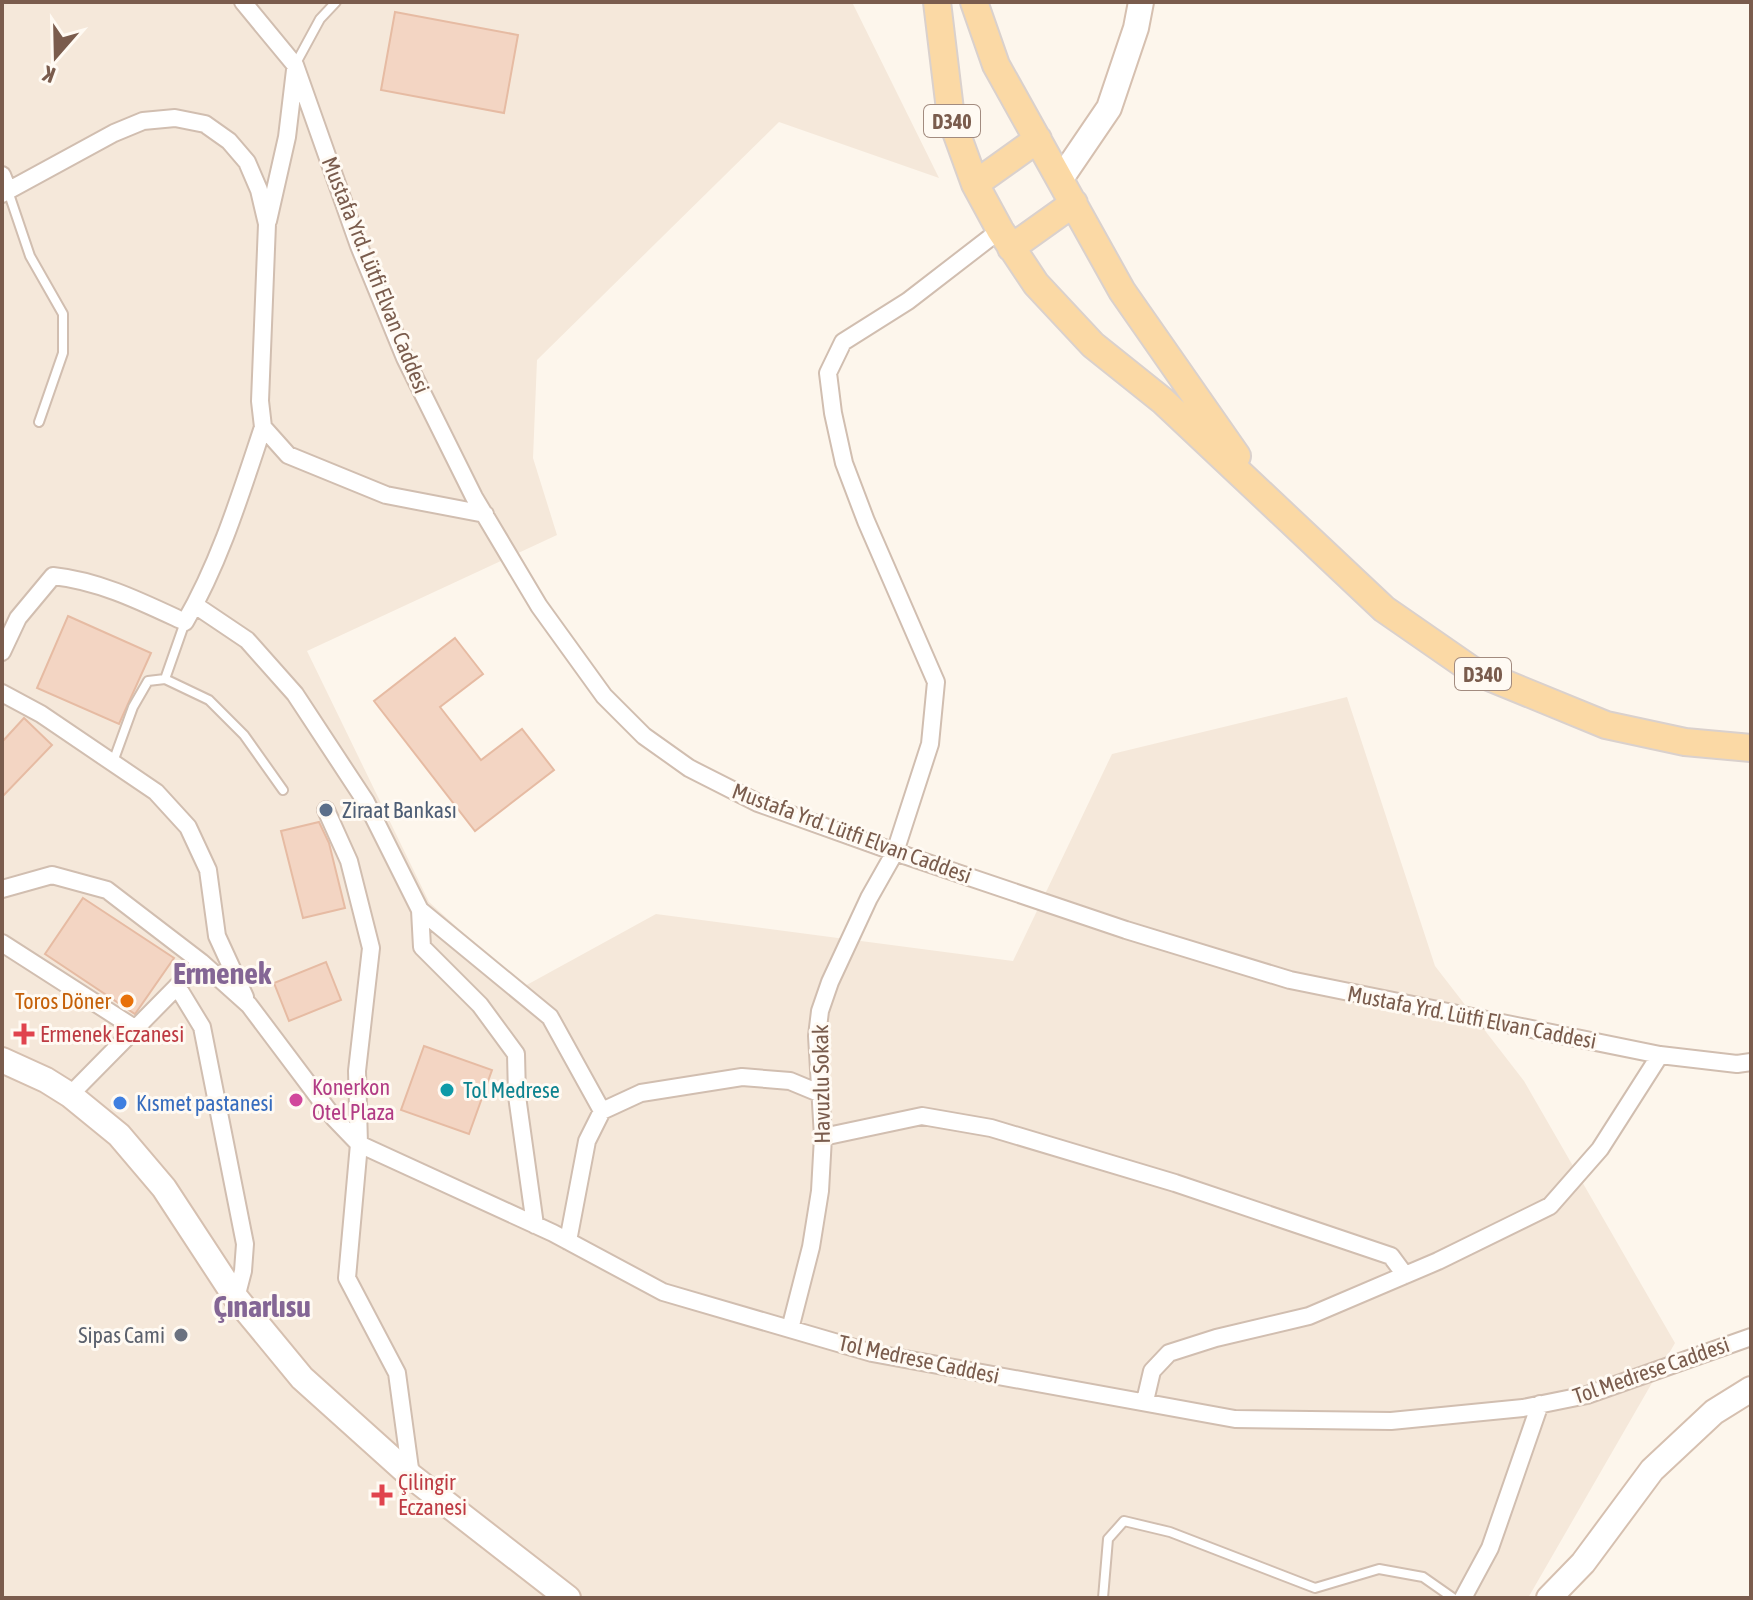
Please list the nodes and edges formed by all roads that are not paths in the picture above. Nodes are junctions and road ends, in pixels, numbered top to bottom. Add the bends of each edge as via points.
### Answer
1 (243, 2) edge
2 (336, 2) edge
3 (937, 2) edge
4 (974, 2) edge
5 (1141, 2) edge
6 (295, 65) junction
7 (1038, 139) junction
8 (1060, 180) junction
9 (975, 184) junction
10 (4, 186) edge
11 (1074, 203) junction
12 (267, 224) junction
13 (1006, 239) junction
14 (39, 422) dead end
15 (263, 427) junction
16 (1266, 498) junction
17 (485, 514) junction
18 (195, 605) junction
19 (185, 622) junction
20 (2, 652) edge
21 (165, 679) junction
22 (2, 693) edge
23 (1751, 748) edge
24 (113, 762) junction
25 (283, 790) dead end
26 (326, 810) dead end
27 (895, 852) junction
28 (2, 889) edge
29 (420, 910) junction
30 (2, 943) edge
31 (201, 962) junction
32 (177, 986) junction
33 (249, 1005) junction
34 (136, 1029) junction
35 (1660, 1055) junction
36 (2, 1060) edge
37 (1751, 1062) edge
38 (819, 1093) junction
39 (70, 1095) junction
40 (602, 1111) junction
41 (823, 1137) junction
42 (359, 1144) junction
43 (535, 1225) junction
44 (568, 1241) junction
45 (1405, 1275) junction
46 (236, 1298) junction
47 (790, 1329) junction
48 (1751, 1337) edge
49 (1751, 1389) edge
50 (1145, 1401) junction
51 (1540, 1404) junction
52 (411, 1476) junction
53 (568, 1598) edge
54 (1103, 1598) edge
55 (1453, 1598) edge
56 (1463, 1598) edge
57 (1549, 1598) edge

1 - 6 street, Mustafa Yrd. Lütfi Elvan Caddesi
2 - 6 lane via 320,19
3 - 9 main road, D340 via 951,118
4 - 7 main road, D340 via 996,65
5 - 8 main road via 1109,108
6 - 12 street via 287,137
6 - 17 street, Mustafa Yrd. Lütfi Elvan Caddesi via 405,358
7 - 8 main road, D340
7 - 9 main road
8 - 11 main road, D340
9 - 13 main road, D340
10 - 12 street via 143,121 175,118 205,124 229,141 247,162
10 - 14 lane via 30,256 63,314 63,353
11 - 13 main road
11 - 16 main road, D340 via 1122,291
12 - 15 street
13 - 16 main road, D340 via 1036,284 1093,345 1163,401
13 - 27 street, Havuzlu Sokak via 843,342 828,373 844,463 936,682 930,744
15 - 17 street via 288,455 342,479 386,495
15 - 18 street
16 - 23 main road, D340 via 1384,609 1472,670 1606,725 1685,742
17 - 27 street, Mustafa Yrd. Lütfi Elvan Caddesi via 548,619 604,696 644,736 689,768 758,803
18 - 19 street
18 - 29 street via 247,640 295,694 366,802
19 - 20 street via 102,587 53,576 18,618
19 - 21 lane
21 - 24 lane via 148,681
21 - 25 lane via 209,700 244,735
22 - 24 street
24 - 33 street via 156,792 188,827 208,870 217,936
26 - 42 street via 349,861 371,948 357,1071
27 - 35 street, Mustafa Yrd. Lütfi Elvan Caddesi via 1290,980
27 - 38 street, Havuzlu Sokak via 820,1011
28 - 31 street via 52,875 107,890
29 - 40 street via 550,1017
29 - 43 street via 422,947 480,1005 516,1054
30 - 34 street
31 - 32 street
31 - 33 street
32 - 34 street
32 - 46 street via 202,1027 245,1244
33 - 42 street
34 - 39 street
35 - 37 street, Mustafa Yrd. Lütfi Elvan Caddesi
35 - 45 street via 1600,1149 1550,1206
36 - 39 main road
38 - 40 street via 790,1081 742,1077 641,1093
38 - 41 street, Havuzlu Sokak
39 - 46 main road via 119,1135 155,1177
40 - 44 street via 587,1141
41 - 45 street via 922,1116 991,1128 1391,1256
41 - 47 street, Havuzlu Sokak via 813,1233
42 - 43 street, Tol Medrese Caddesi
42 - 52 street via 347,1278 397,1373
43 - 44 street, Tol Medrese Caddesi
44 - 47 street, Tol Medrese Caddesi via 663,1292
45 - 50 street via 1309,1316 1169,1353 1152,1371
46 - 52 main road via 302,1378
47 - 50 street, Tol Medrese Caddesi via 872,1353
48 - 51 street, Tol Medrese Caddesi via 1587,1395
49 - 57 main road via 1714,1412 1652,1470 1583,1563
50 - 51 street, Tol Medrese Caddesi via 1235,1419 1391,1421
51 - 56 street via 1490,1548
52 - 53 main road
54 - 55 lane via 1108,1539 1124,1521 1170,1532 1315,1588 1379,1569 1423,1577

